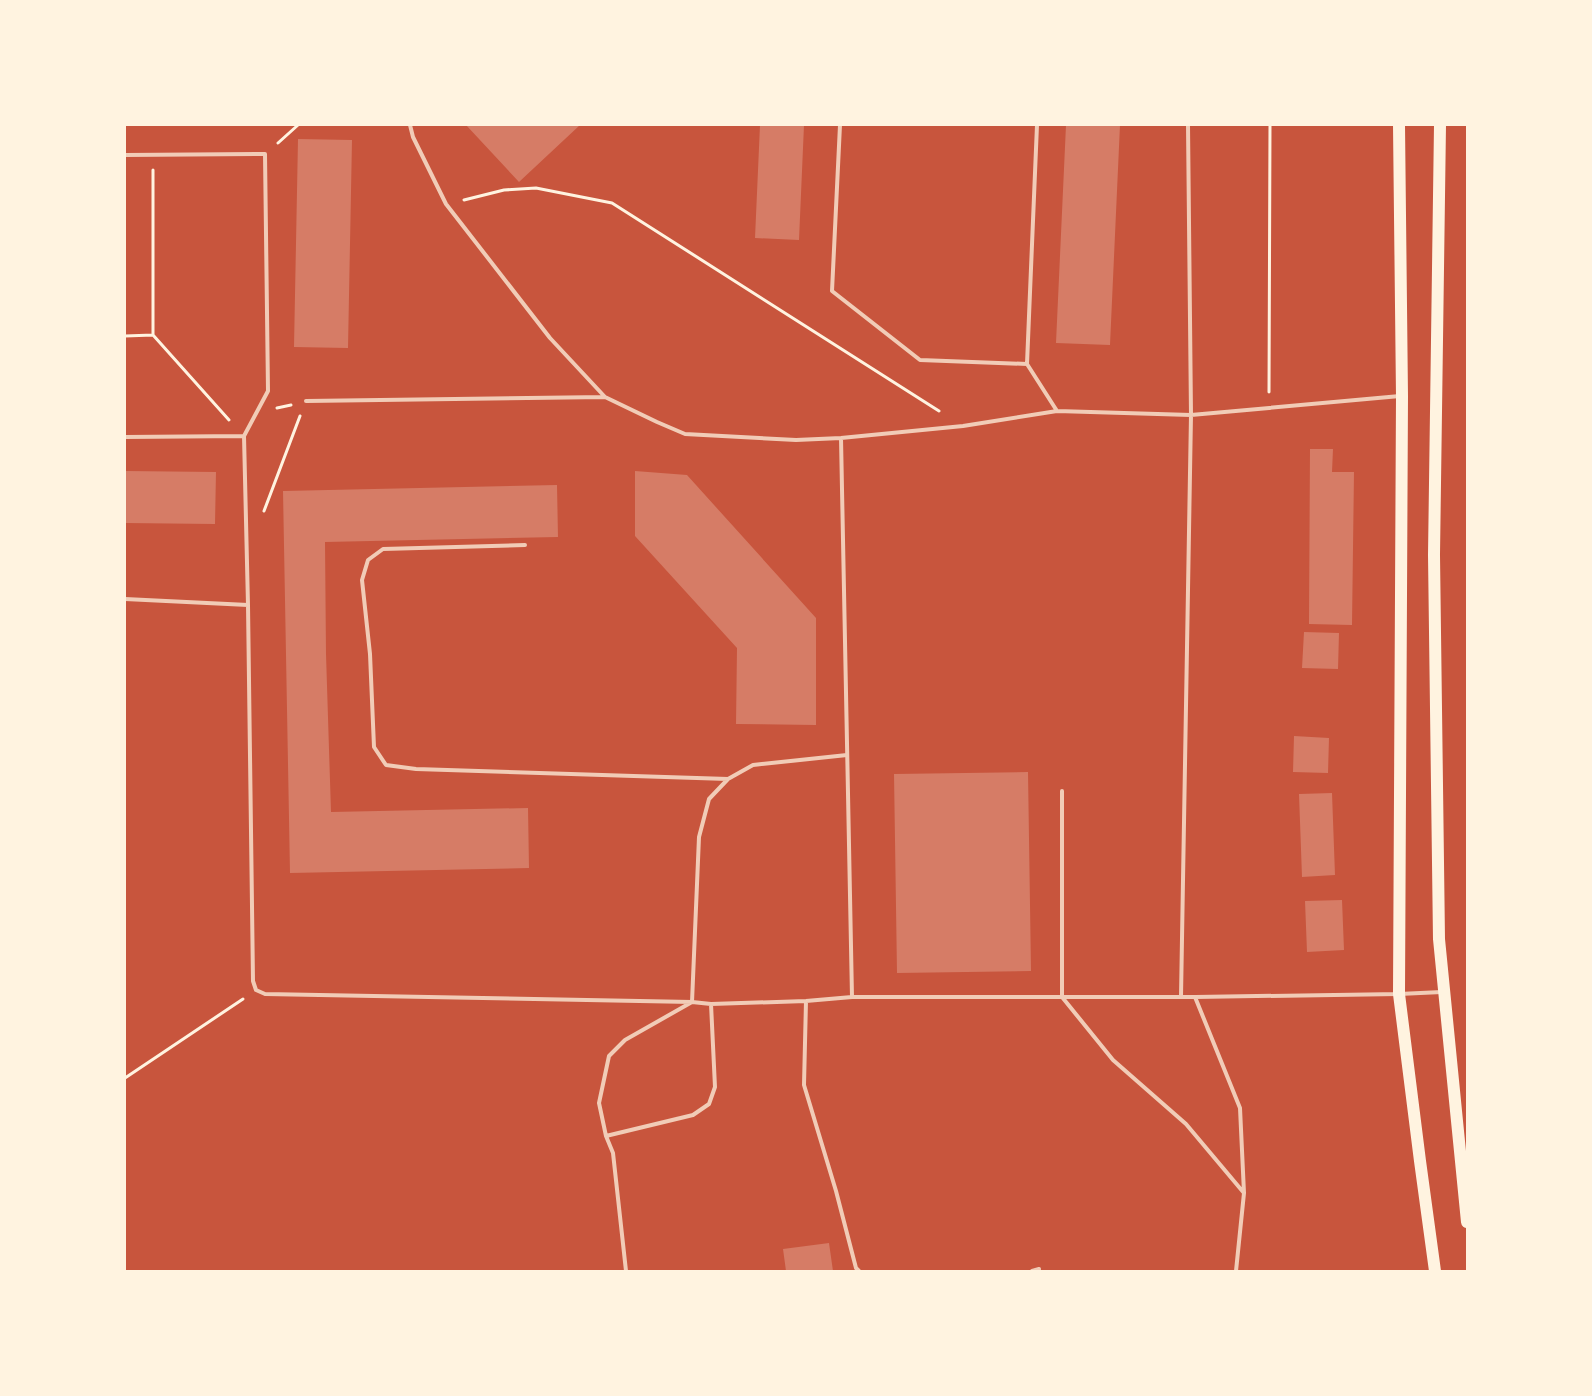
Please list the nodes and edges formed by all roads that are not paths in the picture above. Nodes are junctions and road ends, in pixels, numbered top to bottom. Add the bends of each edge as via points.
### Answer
1 (410, 125) edge
2 (840, 125) edge
3 (1037, 125) edge
4 (1188, 125) edge
5 (1400, 125) edge
6 (1440, 125) edge
7 (125, 155) edge
8 (1027, 364) junction
9 (1402, 396) junction
10 (606, 397) junction
11 (306, 401) road end
12 (1057, 411) junction
13 (1191, 415) junction
14 (244, 436) junction
15 (125, 437) edge
16 (841, 438) junction
17 (525, 545) dead end
18 (125, 599) edge
19 (248, 605) junction
20 (847, 755) junction
21 (728, 779) junction
22 (1062, 791) dead end
23 (1444, 992) junction
24 (1399, 994) junction
25 (852, 997) junction
26 (1062, 997) junction
27 (1181, 997) junction
28 (1195, 997) junction
29 (806, 1001) junction
30 (692, 1002) junction
31 (711, 1004) junction
32 (606, 1136) junction
33 (1244, 1193) junction
34 (1467, 1222) edge
35 (1039, 1269) dead end
36 (626, 1271) edge
37 (859, 1271) edge
38 (1032, 1271) edge
39 (1236, 1271) edge
40 (1435, 1271) edge

1 - 10 lane via 446,204 550,338
2 - 8 lane via 832,291 920,360
3 - 8 lane
4 - 13 lane
5 - 9 main road
6 - 23 main road via 1434,555 1438,939
7 - 14 lane via 265,154 268,390
8 - 12 lane
9 - 13 lane
9 - 24 main road
10 - 11 lane
10 - 16 lane via 686,434 796,440
12 - 13 lane
12 - 16 lane via 963,426
13 - 27 lane
14 - 15 lane
14 - 19 lane
16 - 20 lane
17 - 21 lane via 383,549 368,560 362,580 370,654 374,748 386,765 416,770
18 - 19 lane
19 - 30 lane via 253,981 256,990 265,994
20 - 21 lane via 753,764
20 - 25 lane
21 - 30 lane via 709,799 699,837
22 - 26 lane
23 - 24 lane
23 - 34 main road
24 - 28 lane
24 - 40 main road
25 - 26 lane
25 - 29 lane
26 - 27 lane
26 - 33 lane via 1113,1060 1186,1124
27 - 28 lane
28 - 33 lane via 1240,1108
29 - 31 lane
29 - 37 lane via 804,1085
30 - 31 lane
30 - 32 lane via 624,1040 609,1056 599,1103
31 - 32 lane via 715,1087 709,1104 693,1115
32 - 36 lane via 613,1153
33 - 39 lane
35 - 38 lane

